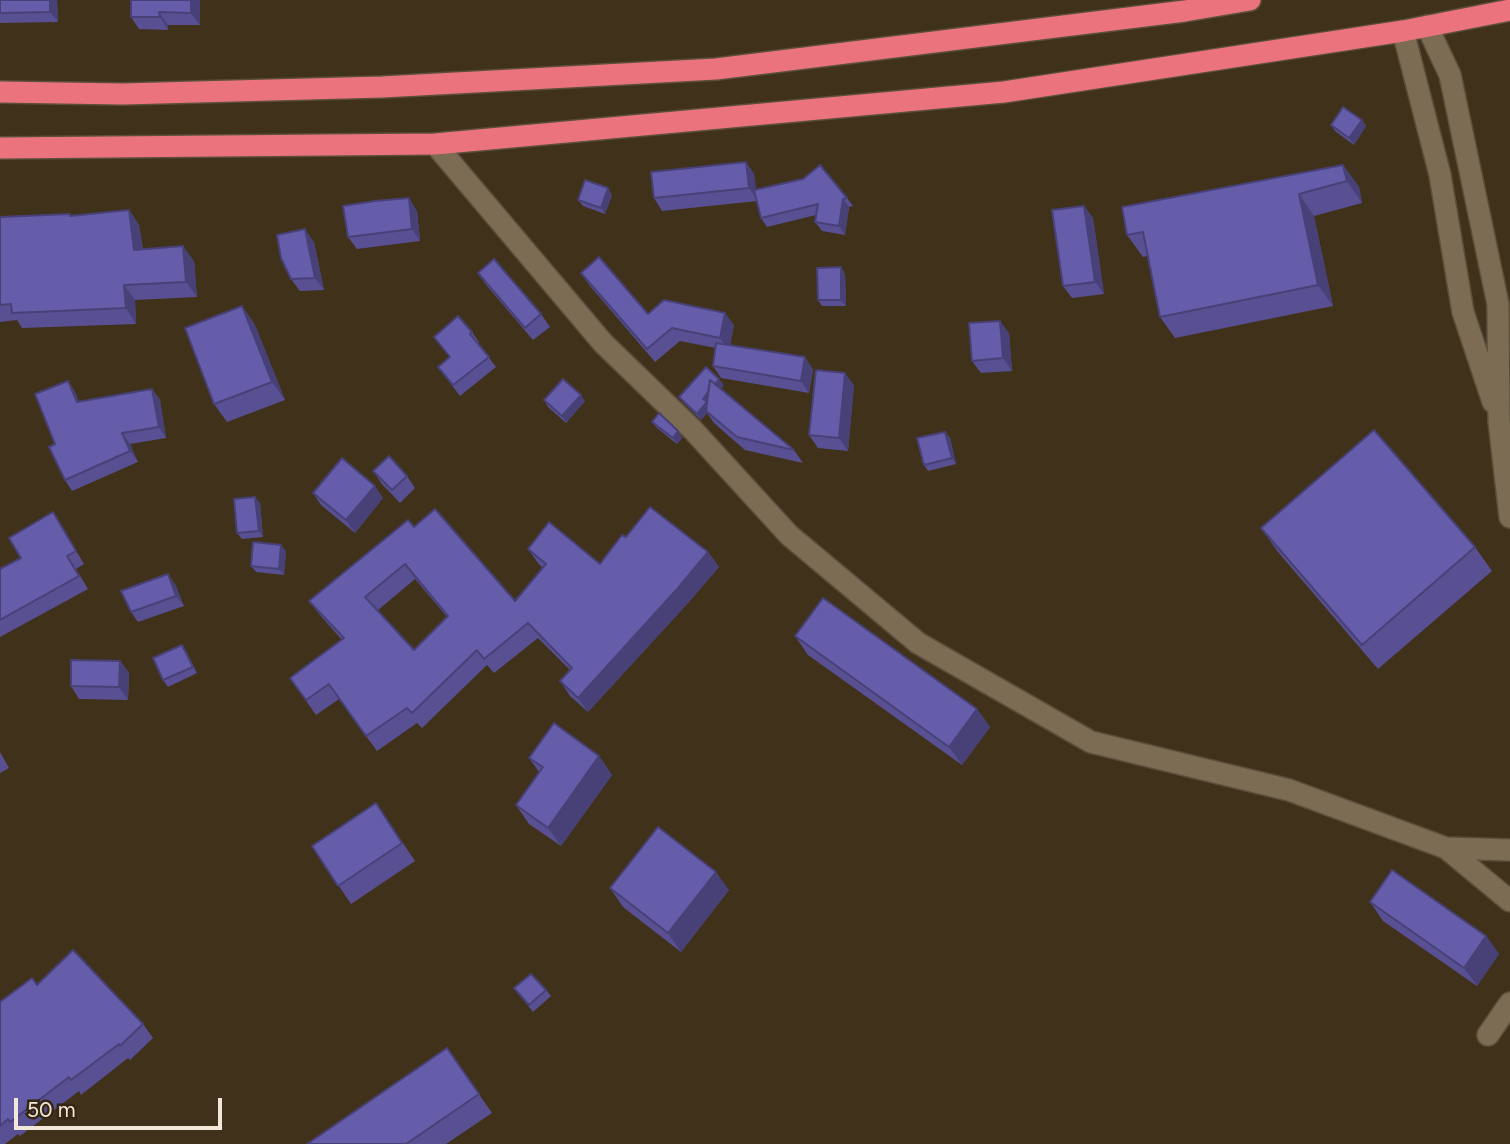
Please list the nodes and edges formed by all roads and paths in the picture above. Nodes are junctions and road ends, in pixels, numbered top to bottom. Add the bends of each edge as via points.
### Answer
1 (1250, 0) edge
2 (1510, 9) edge
3 (1427, 26) junction
4 (1403, 31) junction
5 (0, 92) edge
6 (435, 144) junction
7 (0, 148) edge
8 (1499, 421) junction
9 (1510, 517) edge
10 (1446, 848) junction
11 (1510, 850) edge
12 (1510, 901) edge
13 (1510, 1003) edge
14 (1488, 1035) dead end

1 - 5 highway via 716,69 382,88
2 - 3 highway
3 - 4 highway
3 - 8 street via 1450,75 1498,303
4 - 6 highway via 1004,92
4 - 8 street via 1440,175 1463,312
6 - 7 highway
6 - 10 street via 603,343 693,429 789,535 918,643 1091,742 1289,790
8 - 9 street
10 - 11 street
10 - 12 street
13 - 14 street

